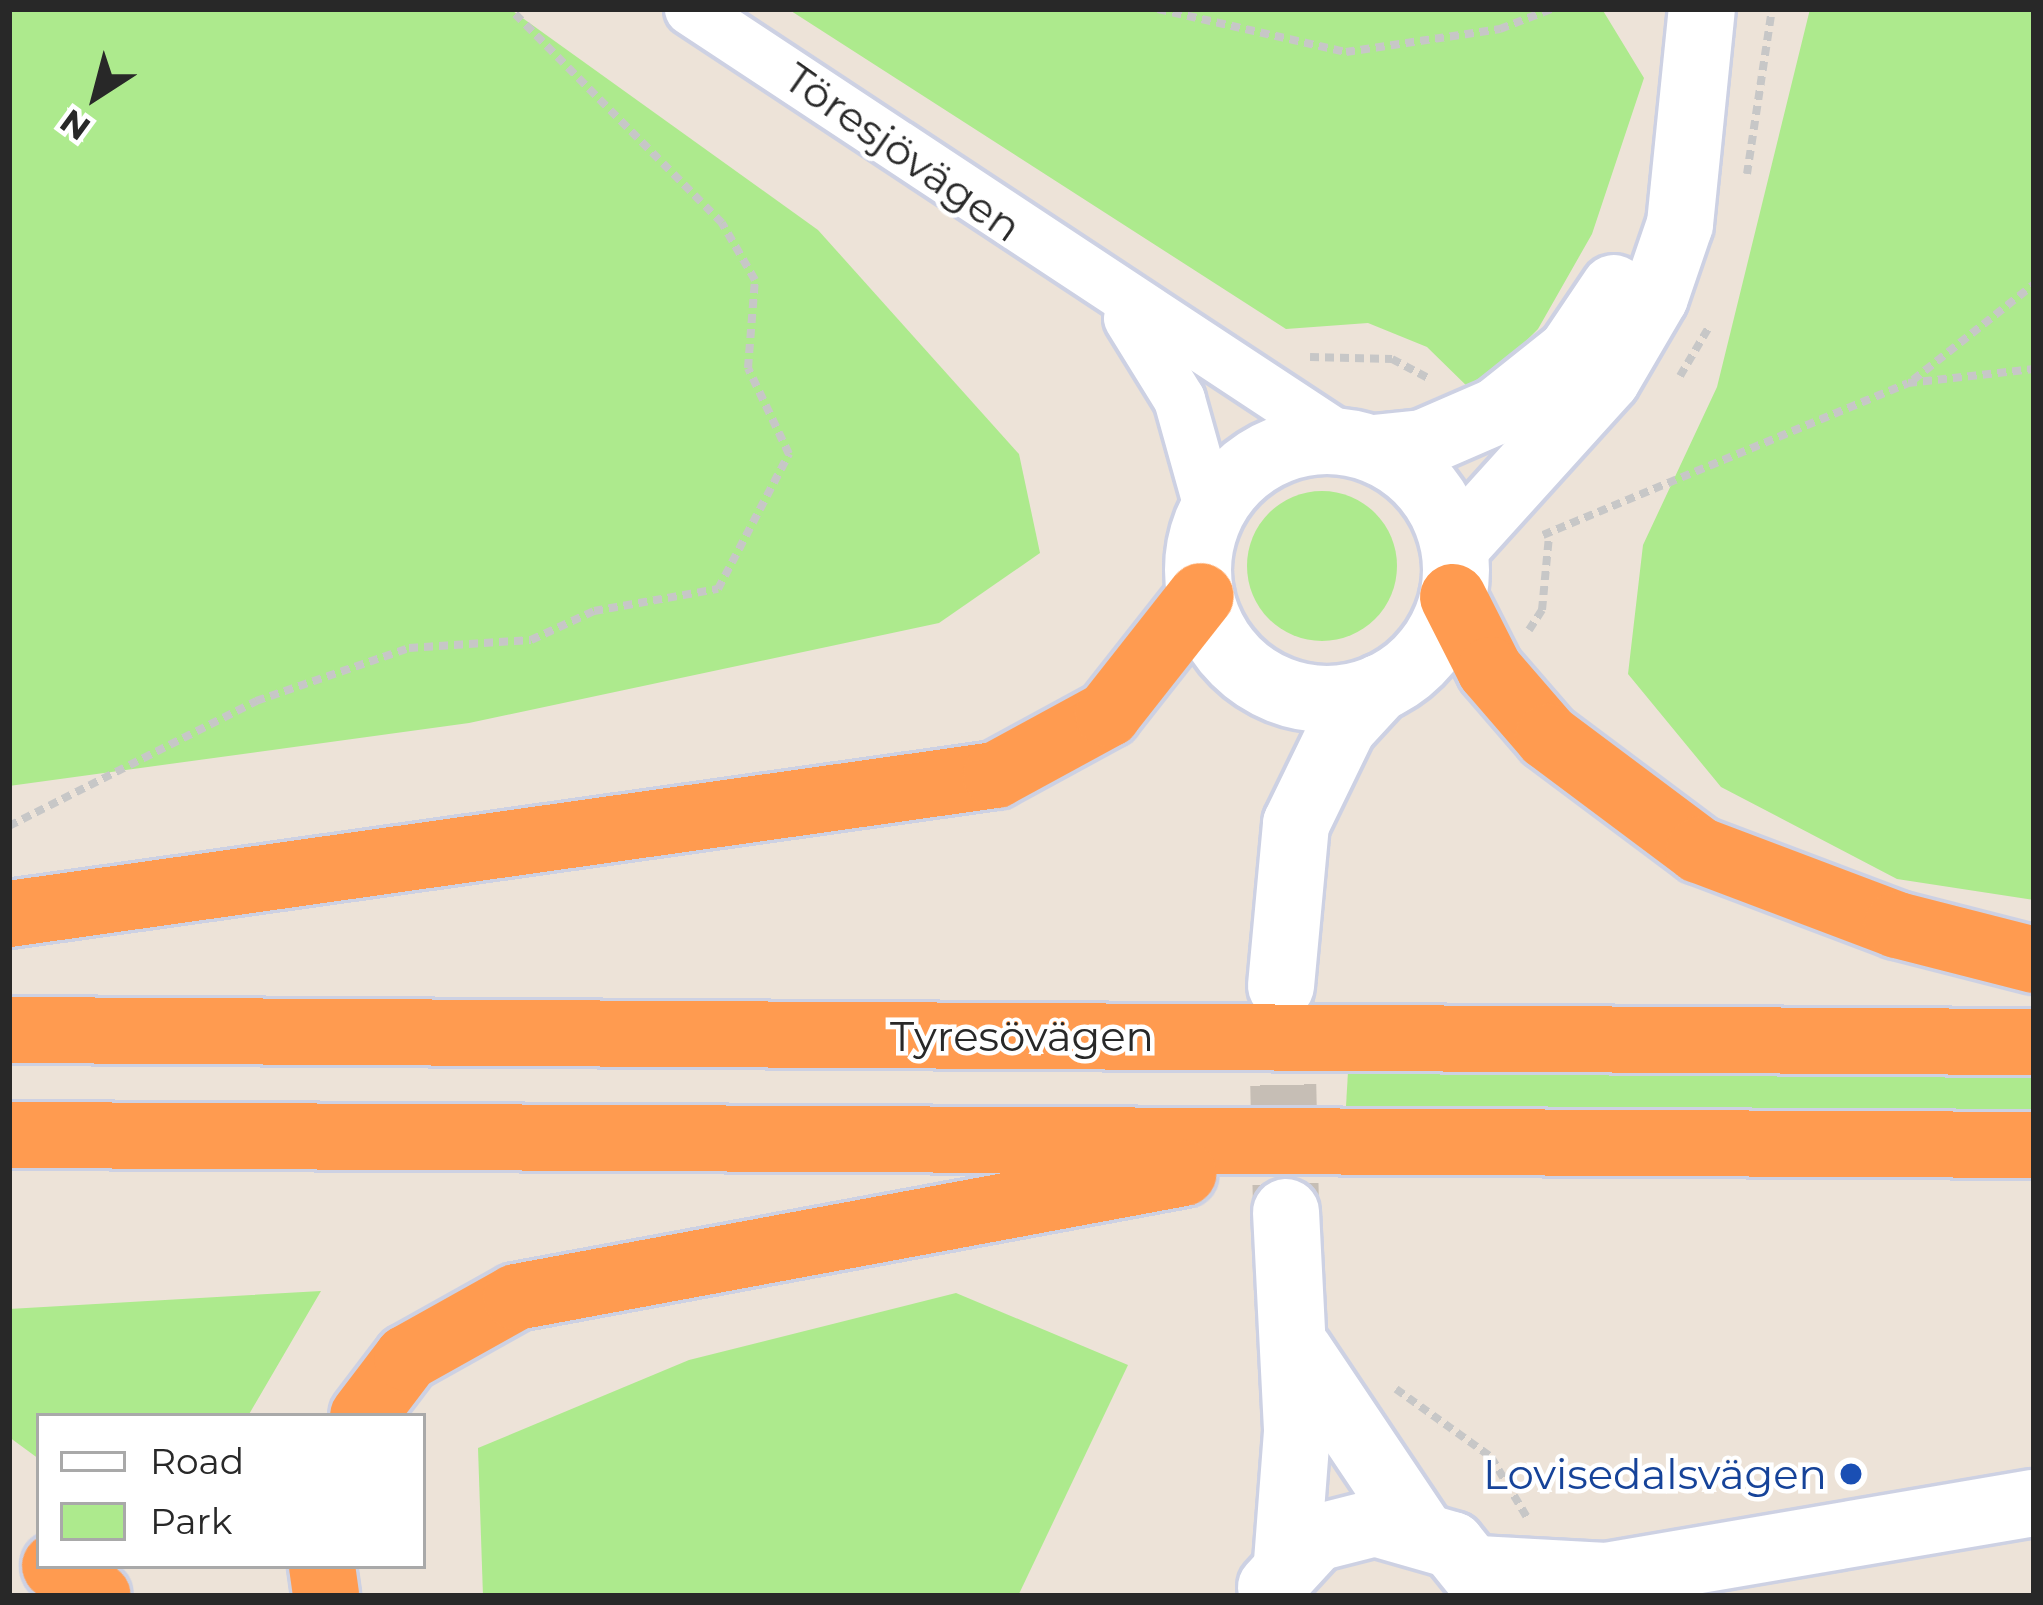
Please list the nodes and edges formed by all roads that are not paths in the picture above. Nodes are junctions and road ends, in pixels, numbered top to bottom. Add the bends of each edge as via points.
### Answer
1 (690, 9) edge
2 (1702, 9) edge
3 (1682, 148) junction
4 (1114, 298) junction
5 (1361, 446) junction
6 (1210, 511) junction
7 (1455, 571) junction
8 (1201, 596) junction
9 (1239, 671) junction
10 (1380, 687) junction
11 (1296, 824) junction
12 (9, 914) edge
13 (2034, 960) edge
14 (1281, 986) tunnel mouth
15 (9, 1030) edge
16 (2034, 1042) edge
17 (9, 1135) edge
18 (1391, 1142) junction
19 (2034, 1145) edge
20 (1286, 1212) tunnel mouth
21 (1297, 1345) junction
22 (366, 1413) edge
23 (2034, 1503) edge
24 (1418, 1528) junction
25 (9, 1534) edge
26 (1858, 1539) junction
27 (36, 1553) edge
28 (59, 1569) edge
29 (1278, 1578) edge
30 (1504, 1580) edge
31 (98, 1596) edge
32 (1691, 1596) edge

1 - 4 street, Töresjövägen
2 - 3 street
3 - 5 street via 1623,275 1571,352 1469,427
3 - 7 street via 1680,224 1655,297 1607,379
4 - 5 street, Töresjövägen
4 - 6 street, Töresjövägen via 1171,381
5 - 6 street via 1277,452 1244,469
5 - 7 street via 1418,475
6 - 8 street via 1197,554
7 - 10 street via 1440,631
7 - 13 highway via 1490,670 1548,736 1699,850 1876,919
8 - 9 street via 1212,638
8 - 12 highway via 1108,714 996,775
9 - 10 street via 1329,700
9 - 11 street via 1272,727
10 - 11 street via 1343,728
11 - 14 street
15 - 16 highway, Tyresövägen
17 - 18 highway
18 - 19 highway
18 - 22 highway via 932,1212 516,1297 407,1358
20 - 21 street
21 - 24 street
21 - 29 street
23 - 26 street
24 - 29 street via 1346,1526
24 - 30 street
25 - 27 highway
26 - 30 street
26 - 32 street
28 - 31 highway

